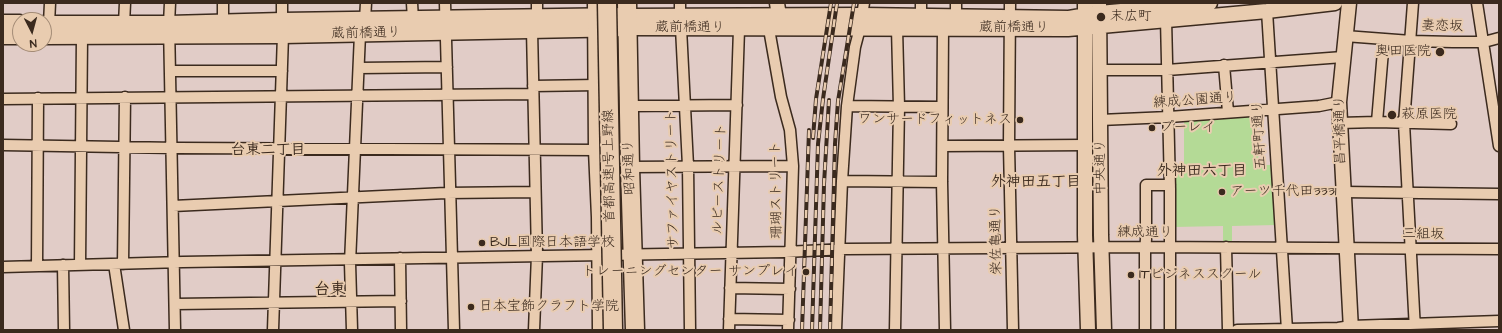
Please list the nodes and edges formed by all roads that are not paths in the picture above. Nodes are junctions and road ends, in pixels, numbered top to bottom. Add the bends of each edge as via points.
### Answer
1 (125, 3) edge
2 (170, 3) edge
3 (223, 3) edge
4 (282, 3) edge
5 (366, 3) edge
6 (412, 3) edge
7 (1010, 3) edge
8 (1210, 3) edge
9 (1335, 3) edge
10 (1349, 3) edge
11 (1414, 3) edge
12 (1477, 3) edge
13 (778, 9) edge
14 (921, 9) edge
15 (956, 10) edge
16 (1165, 10) edge
17 (1267, 11) junction
18 (600, 13) edge
19 (625, 13) edge
20 (1099, 14) edge
21 (862, 15) edge
22 (1085, 15) edge
23 (680, 16) edge
24 (535, 17) edge
25 (445, 18) edge
26 (413, 20) junction
27 (223, 22) junction
28 (1009, 23) junction
29 (124, 24) junction
30 (363, 27) junction
31 (52, 28) edge
32 (283, 28) junction
33 (739, 28) junction
34 (896, 28) junction
35 (943, 28) junction
36 (52, 29) edge
37 (769, 29) junction
38 (170, 30) junction
39 (82, 36) junction
40 (1345, 36) junction
41 (1499, 38) edge
42 (1384, 39) junction
43 (1411, 41) junction
44 (1484, 42) junction
45 (1343, 57) junction
46 (1270, 62) junction
47 (1224, 65) junction
48 (446, 67) junction
49 (359, 68) junction
50 (1100, 70) junction
51 (1167, 70) junction
52 (170, 71) junction
53 (282, 71) junction
54 (598, 86) junction
55 (533, 90) junction
56 (358, 95) junction
57 (447, 95) junction
58 (281, 96) junction
59 (125, 97) junction
60 (171, 97) junction
61 (38, 98) junction
62 (82, 98) junction
63 (3, 99) edge
64 (1339, 102) junction
65 (737, 105) junction
66 (628, 106) junction
67 (685, 106) junction
68 (846, 106) junction
69 (898, 107) junction
70 (942, 107) junction
71 (1273, 108) junction
72 (1228, 112) junction
73 (1169, 117) junction
74 (1100, 120) junction
75 (1377, 122) junction
76 (1339, 123) junction
77 (1404, 123) junction
78 (1451, 124) dead end
79 (1086, 145) junction
80 (3, 146) edge
81 (38, 146) junction
82 (943, 146) junction
83 (1010, 146) junction
84 (1499, 146) edge
85 (81, 147) junction
86 (125, 148) junction
87 (172, 148) junction
88 (279, 149) junction
89 (356, 149) junction
90 (449, 149) junction
91 (534, 149) junction
92 (598, 150) junction
93 (688, 166) junction
94 (734, 166) junction
95 (793, 166) junction
96 (630, 167) junction
97 (842, 182) junction
98 (897, 182) junction
99 (942, 182) junction
100 (1170, 185) junction
101 (535, 192) junction
102 (1343, 192) junction
103 (1408, 192) junction
104 (450, 193) junction
105 (1499, 194) edge
106 (354, 197) junction
107 (277, 200) junction
108 (173, 206) junction
109 (1086, 247) junction
110 (1101, 247) junction
111 (1145, 247) junction
112 (1170, 247) junction
113 (1226, 247) junction
114 (1281, 247) junction
115 (944, 248) junction
116 (1011, 248) junction
117 (1346, 248) junction
118 (897, 249) junction
119 (1412, 249) junction
120 (1499, 249) edge
121 (839, 250) junction
122 (791, 252) junction
123 (731, 253) junction
124 (689, 254) junction
125 (601, 255) junction
126 (628, 255) junction
127 (537, 256) junction
128 (452, 257) junction
129 (400, 258) junction
130 (350, 259) junction
131 (275, 261) junction
132 (174, 262) junction
133 (118, 264) junction
134 (63, 265) junction
135 (80, 265) junction
136 (37, 266) junction
137 (3, 267) edge
138 (730, 288) junction
139 (790, 289) junction
140 (401, 301) junction
141 (351, 302) junction
142 (274, 303) junction
143 (174, 304) junction
144 (729, 318) junction
145 (789, 325) edge
146 (1495, 325) edge
147 (1415, 327) edge
148 (1351, 328) edge
149 (605, 329) edge
150 (64, 330) edge
151 (124, 330) edge
152 (175, 330) edge
153 (273, 330) edge
154 (352, 330) edge
155 (401, 330) edge
156 (454, 330) edge
157 (534, 330) edge
158 (623, 330) edge
159 (635, 330) edge
160 (690, 330) edge
161 (729, 330) edge
162 (836, 330) edge
163 (895, 330) edge
164 (945, 330) edge
165 (1013, 330) edge
166 (1088, 330) edge
167 (1104, 330) edge
168 (1145, 330) edge
169 (1170, 330) edge
170 (1228, 330) edge
171 (1237, 330) edge
172 (1287, 330) edge

1 - 29 street
2 - 38 street
3 - 27 street
4 - 32 street
5 - 30 street
6 - 26 street
7 - 28 street, 栄佐亀通り
8 - 16 street, 蔵前橋通り
9 - 17 street, 蔵前橋通り
10 - 40 street, 昌平橋通り
11 - 43 street
12 - 44 street
13 - 21 street, 蔵前橋通り
13 - 23 street, 蔵前橋通り
14 - 15 street, 蔵前橋通り
14 - 21 street, 蔵前橋通り
15 - 28 street, 蔵前橋通り
16 - 17 street, 蔵前橋通り
16 - 20 street, 蔵前橋通り
16 - 51 street
17 - 46 street, 五軒町通り
18 - 19 main road, 蔵前橋通り
18 - 24 main road, 蔵前橋通り
18 - 54 highway
18 - 149 highway, 首都高速1号上野線, bridge
19 - 23 street, 蔵前橋通り
19 - 66 highway, 昭和通り
19 - 158 highway, 首都高速1号上野線
20 - 22 street, 蔵前橋通り
20 - 50 street, 中央通り
21 - 34 street, 蔵前橋通り
21 - 37 street, 蔵前橋通り
21 - 68 street
22 - 28 street, 蔵前橋通り via 1068,28
22 - 79 street, 中央通り
23 - 33 street, 蔵前橋通り
23 - 67 street, サファイヤストリート
24 - 25 main road, 蔵前橋通り
24 - 55 street
25 - 26 main road, 蔵前橋通り
25 - 30 main road, 蔵前橋通り
25 - 48 street
26 - 30 main road, 蔵前橋通り
27 - 32 main road, 蔵前橋通り
27 - 38 main road, 蔵前橋通り
28 - 35 street, 蔵前橋通り
28 - 83 street, 栄佐亀通り
29 - 31 main road, 蔵前橋通り
29 - 38 main road, 蔵前橋通り
30 - 32 main road, 蔵前橋通り
30 - 49 street
32 - 38 main road, 蔵前橋通り
32 - 53 street
33 - 37 street, 蔵前橋通り
33 - 65 street, ルビーストリート
34 - 35 street, 蔵前橋通り
34 - 69 street
35 - 70 street
36 - 39 main road, 蔵前橋通り
37 - 95 street, 珊瑚ストリート via 781,97 790,130
38 - 39 main road, 蔵前橋通り
38 - 52 street
39 - 62 street
40 - 42 street, 妻恋坂
40 - 45 street, 昌平橋通り
41 - 44 street, 妻恋坂
42 - 43 street, 妻恋坂
42 - 75 street
43 - 44 street, 妻恋坂
43 - 77 street
44 - 84 street
45 - 46 street
45 - 64 street, 昌平橋通り
46 - 47 street
46 - 71 street, 五軒町通り
47 - 51 street
47 - 72 street
48 - 49 street
48 - 57 street
49 - 56 street
50 - 51 street
50 - 74 street, 中央通り
51 - 73 street
52 - 53 street
52 - 60 street
53 - 58 street
54 - 55 street
54 - 92 highway
55 - 57 street
55 - 91 street
56 - 57 street
56 - 58 street
56 - 89 street
57 - 90 street
58 - 60 street
58 - 88 street
59 - 60 street
59 - 62 street
59 - 86 street
60 - 87 street
61 - 62 street
61 - 63 street
61 - 81 street
62 - 85 street
64 - 71 street, 練成公園通り via 1319,106
64 - 76 street, 昌平橋通り
65 - 67 street
65 - 94 street, ルビーストリート
66 - 67 street
66 - 96 highway, 昭和通り
67 - 93 street, サファイヤストリート
68 - 69 street
68 - 97 street
69 - 70 street
69 - 98 street
70 - 82 street
71 - 72 street, 練成公園通り
71 - 114 street, 五軒町通り
72 - 73 street, 練成公園通り
73 - 74 street, 練成公園通り
73 - 100 street
74 - 110 street, 中央通り
75 - 76 street
75 - 77 street
76 - 102 street, 昌平橋通り
77 - 78 street
77 - 103 street
79 - 83 street
79 - 109 street, 中央通り
80 - 81 street
81 - 85 street
81 - 136 street
82 - 83 street
82 - 99 street
83 - 116 street, 栄佐亀通り
85 - 86 street
85 - 135 street
86 - 87 street
86 - 133 street
87 - 88 street
87 - 108 street
88 - 89 street
88 - 107 street
89 - 90 street
89 - 106 street
90 - 91 street
90 - 104 street
91 - 92 street
91 - 101 street
92 - 125 highway
93 - 94 street
93 - 96 street
93 - 124 street, サファイヤストリート
94 - 95 street
94 - 123 street, ルビーストリート
95 - 122 street, 珊瑚ストリート
96 - 126 highway, 昭和通り
97 - 98 street
97 - 121 street
98 - 99 street
98 - 118 street
99 - 115 street
100 - 111 street via 1146,185
100 - 112 street
101 - 104 street
101 - 127 street
102 - 103 street
102 - 117 street, 昌平橋通り
103 - 105 street
103 - 119 street
104 - 106 street
104 - 128 street
106 - 107 street
106 - 130 street
107 - 108 street
107 - 131 street
108 - 132 street
109 - 110 street, 練成通り
109 - 116 street, 練成通り
109 - 166 street, 中央通り
110 - 111 street, 練成通り
110 - 167 street, 中央通り
111 - 112 street, 練成通り
111 - 168 street
112 - 113 street, 練成通り
112 - 169 street
113 - 114 street, 練成通り
113 - 170 street
114 - 117 street, 練成通り
114 - 172 street, 五軒町通り
115 - 116 street, 練成通り
115 - 118 street, 練成通り
115 - 164 street
116 - 165 street, 栄佐亀通り
117 - 119 street, 三組坂
117 - 148 street, 昌平橋通り
118 - 121 street, 練成通り
118 - 163 street
119 - 120 street, 三組坂
119 - 147 street
121 - 122 street, 練成通り
121 - 162 street
122 - 123 street, 練成通り
122 - 139 street, 珊瑚ストリート
123 - 124 street, 練成通り
123 - 138 street, ルビーストリート
124 - 126 street, 練成通り
124 - 160 street, サファイヤストリート
125 - 126 street, 練成通り
125 - 127 street, 練成通り
125 - 149 highway
126 - 149 highway via 610,269 610,319
126 - 159 highway, 昭和通り
127 - 128 street, 練成通り
127 - 157 street
128 - 129 street, 練成通り
128 - 156 street
129 - 130 street, 練成通り
129 - 140 street
130 - 131 street, 練成通り
130 - 141 street
131 - 132 street, 練成通り
131 - 142 street
132 - 133 street, 練成通り
132 - 143 street
133 - 135 street, 練成通り
133 - 151 street
134 - 135 street, 練成通り
134 - 136 street, 練成通り
134 - 150 street
136 - 137 street, 練成通り
138 - 139 street
138 - 144 street, ルビーストリート
139 - 145 street, 珊瑚ストリート
140 - 141 street
140 - 155 street
141 - 142 street
141 - 154 street
142 - 143 street
142 - 153 street
143 - 152 street
144 - 145 street
144 - 161 street, ルビーストリート
146 - 147 street
147 - 148 street
148 - 172 street
171 - 172 street

